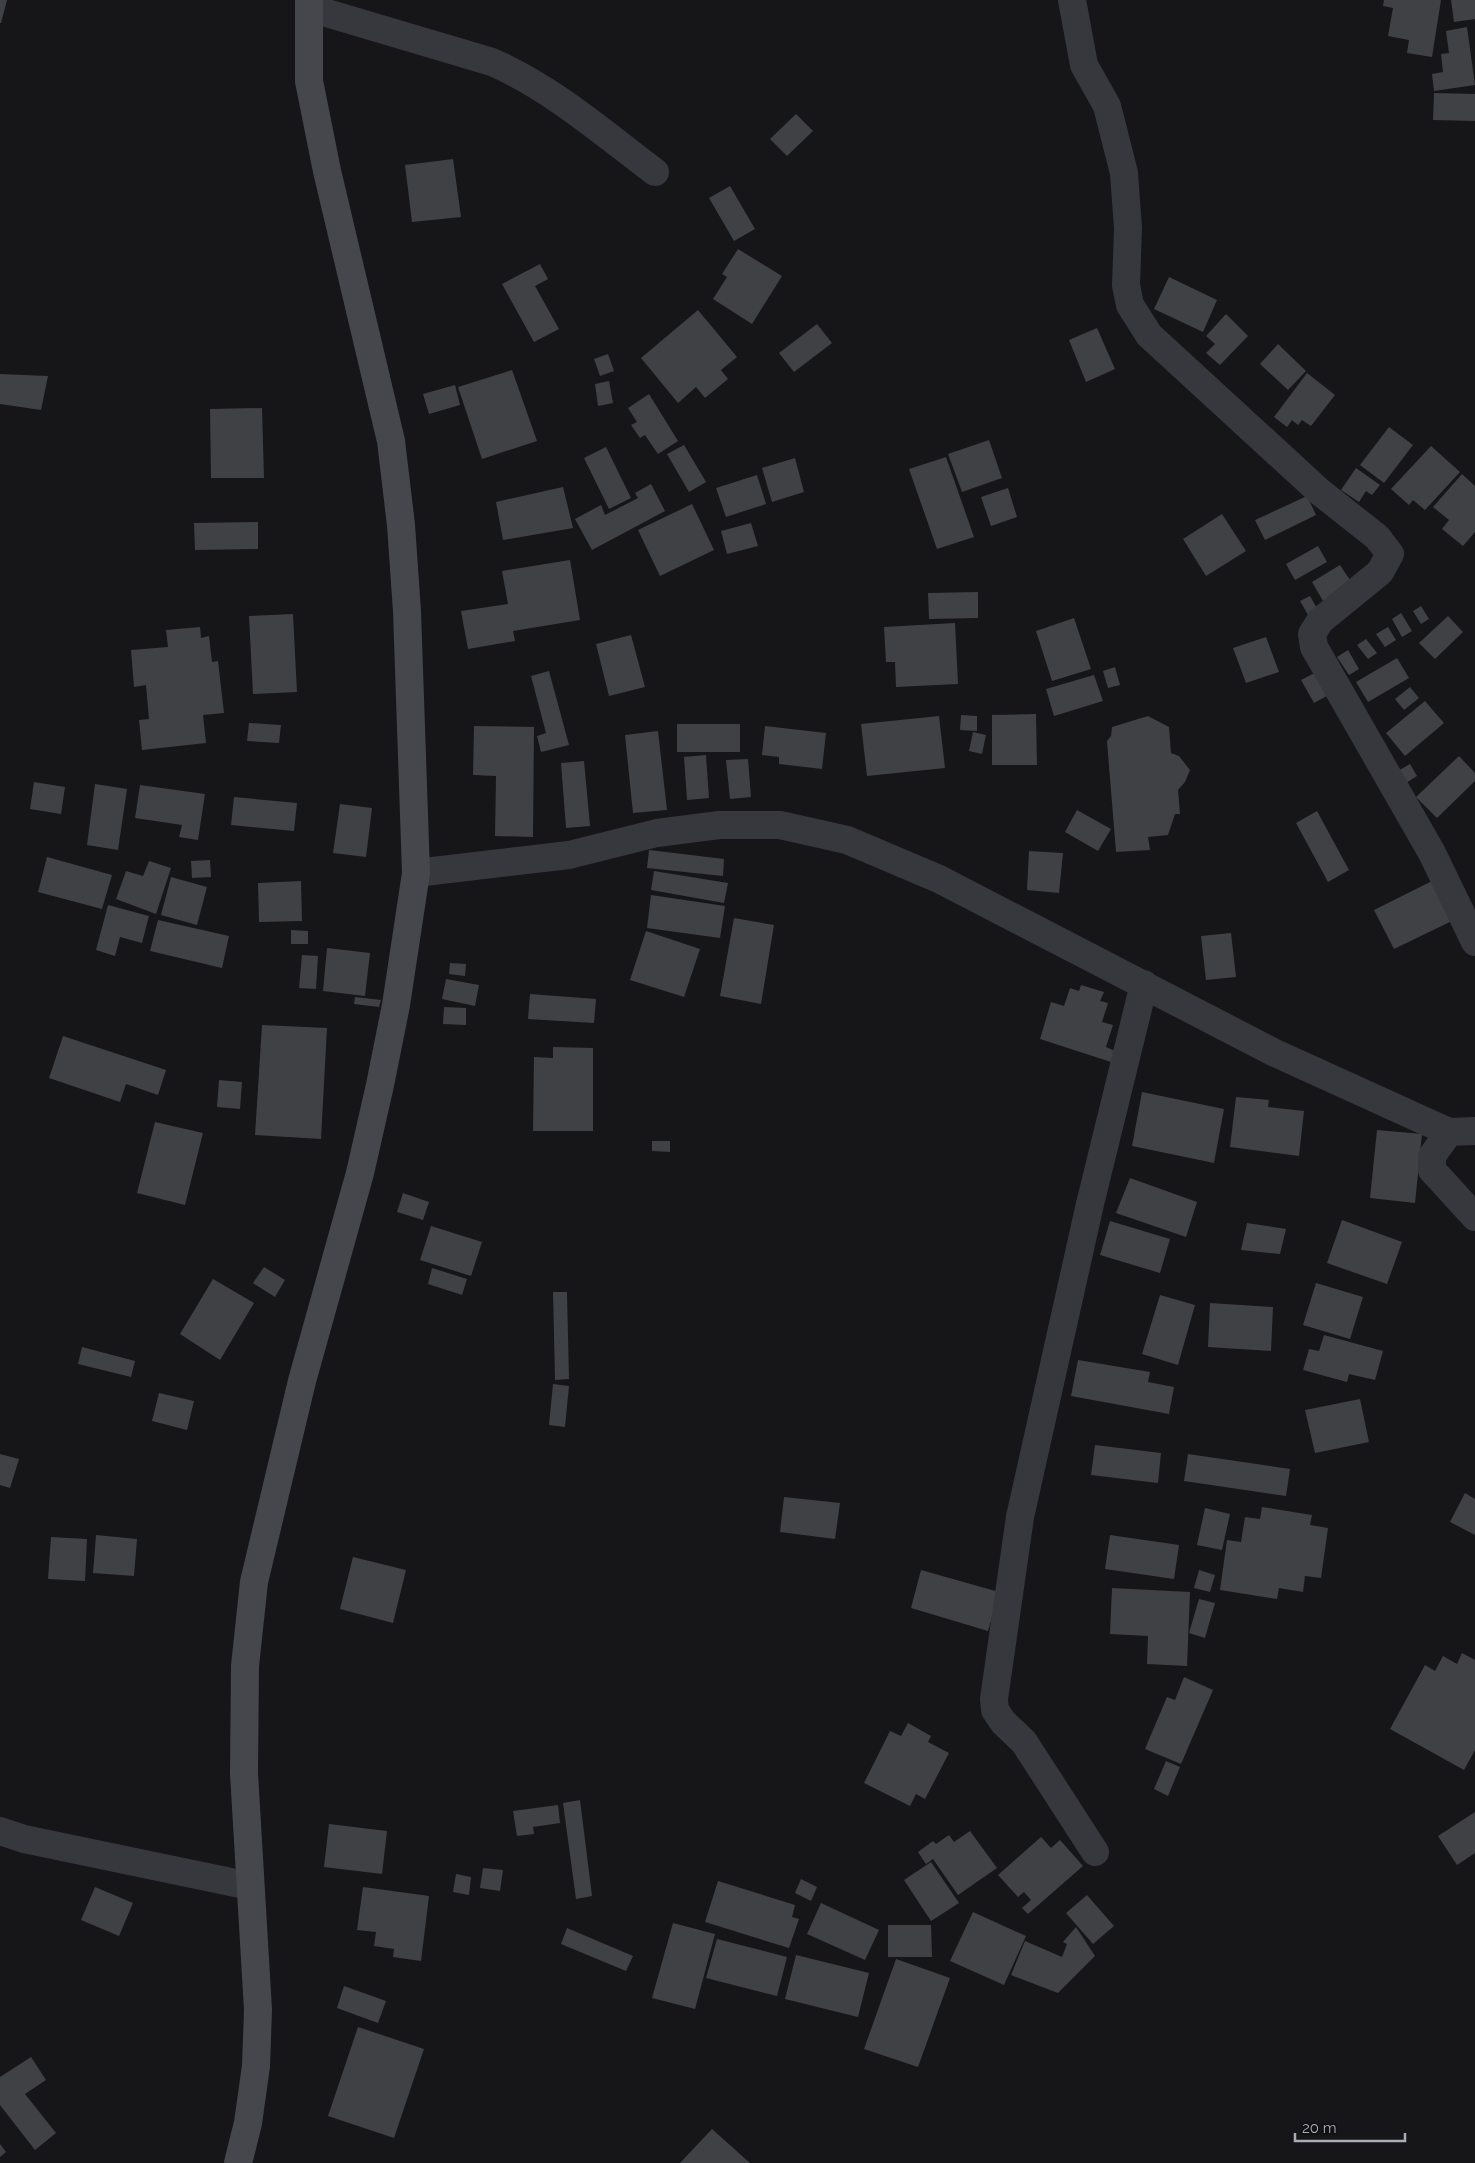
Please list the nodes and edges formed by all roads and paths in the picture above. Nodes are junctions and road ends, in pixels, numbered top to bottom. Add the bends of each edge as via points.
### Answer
1 (1072, 0) edge
2 (309, 4) edge
3 (655, 172) dead end
4 (416, 873) junction
5 (1475, 942) edge
6 (1144, 984) junction
7 (1462, 1131) edge
8 (1475, 1217) edge
9 (0, 1831) edge
10 (1095, 1852) dead end
11 (250, 1886) junction
12 (238, 2163) edge

1 - 5 street via 1084,65 1107,106 1124,173 1128,228 1126,285 1130,306 1149,335 1320,492 1377,537 1390,554 1380,572 1320,622 1312,634 1314,647 1432,853
2 - 3 street via 517,72
2 - 4 street via 309,81 391,442 407,612
4 - 6 street via 570,855 657,833 719,825 780,825 847,840 940,879
4 - 11 street via 396,1005 378,1095 358,1182 302,1381 254,1582 245,1666 244,1773
6 - 7 street via 1275,1053
6 - 10 street via 1090,1204 1020,1516 994,1699 999,1716 1024,1742
7 - 8 street via 1432,1156 1432,1170
9 - 11 street via 24,1839
11 - 12 street via 258,2010 256,2066 248,2123

